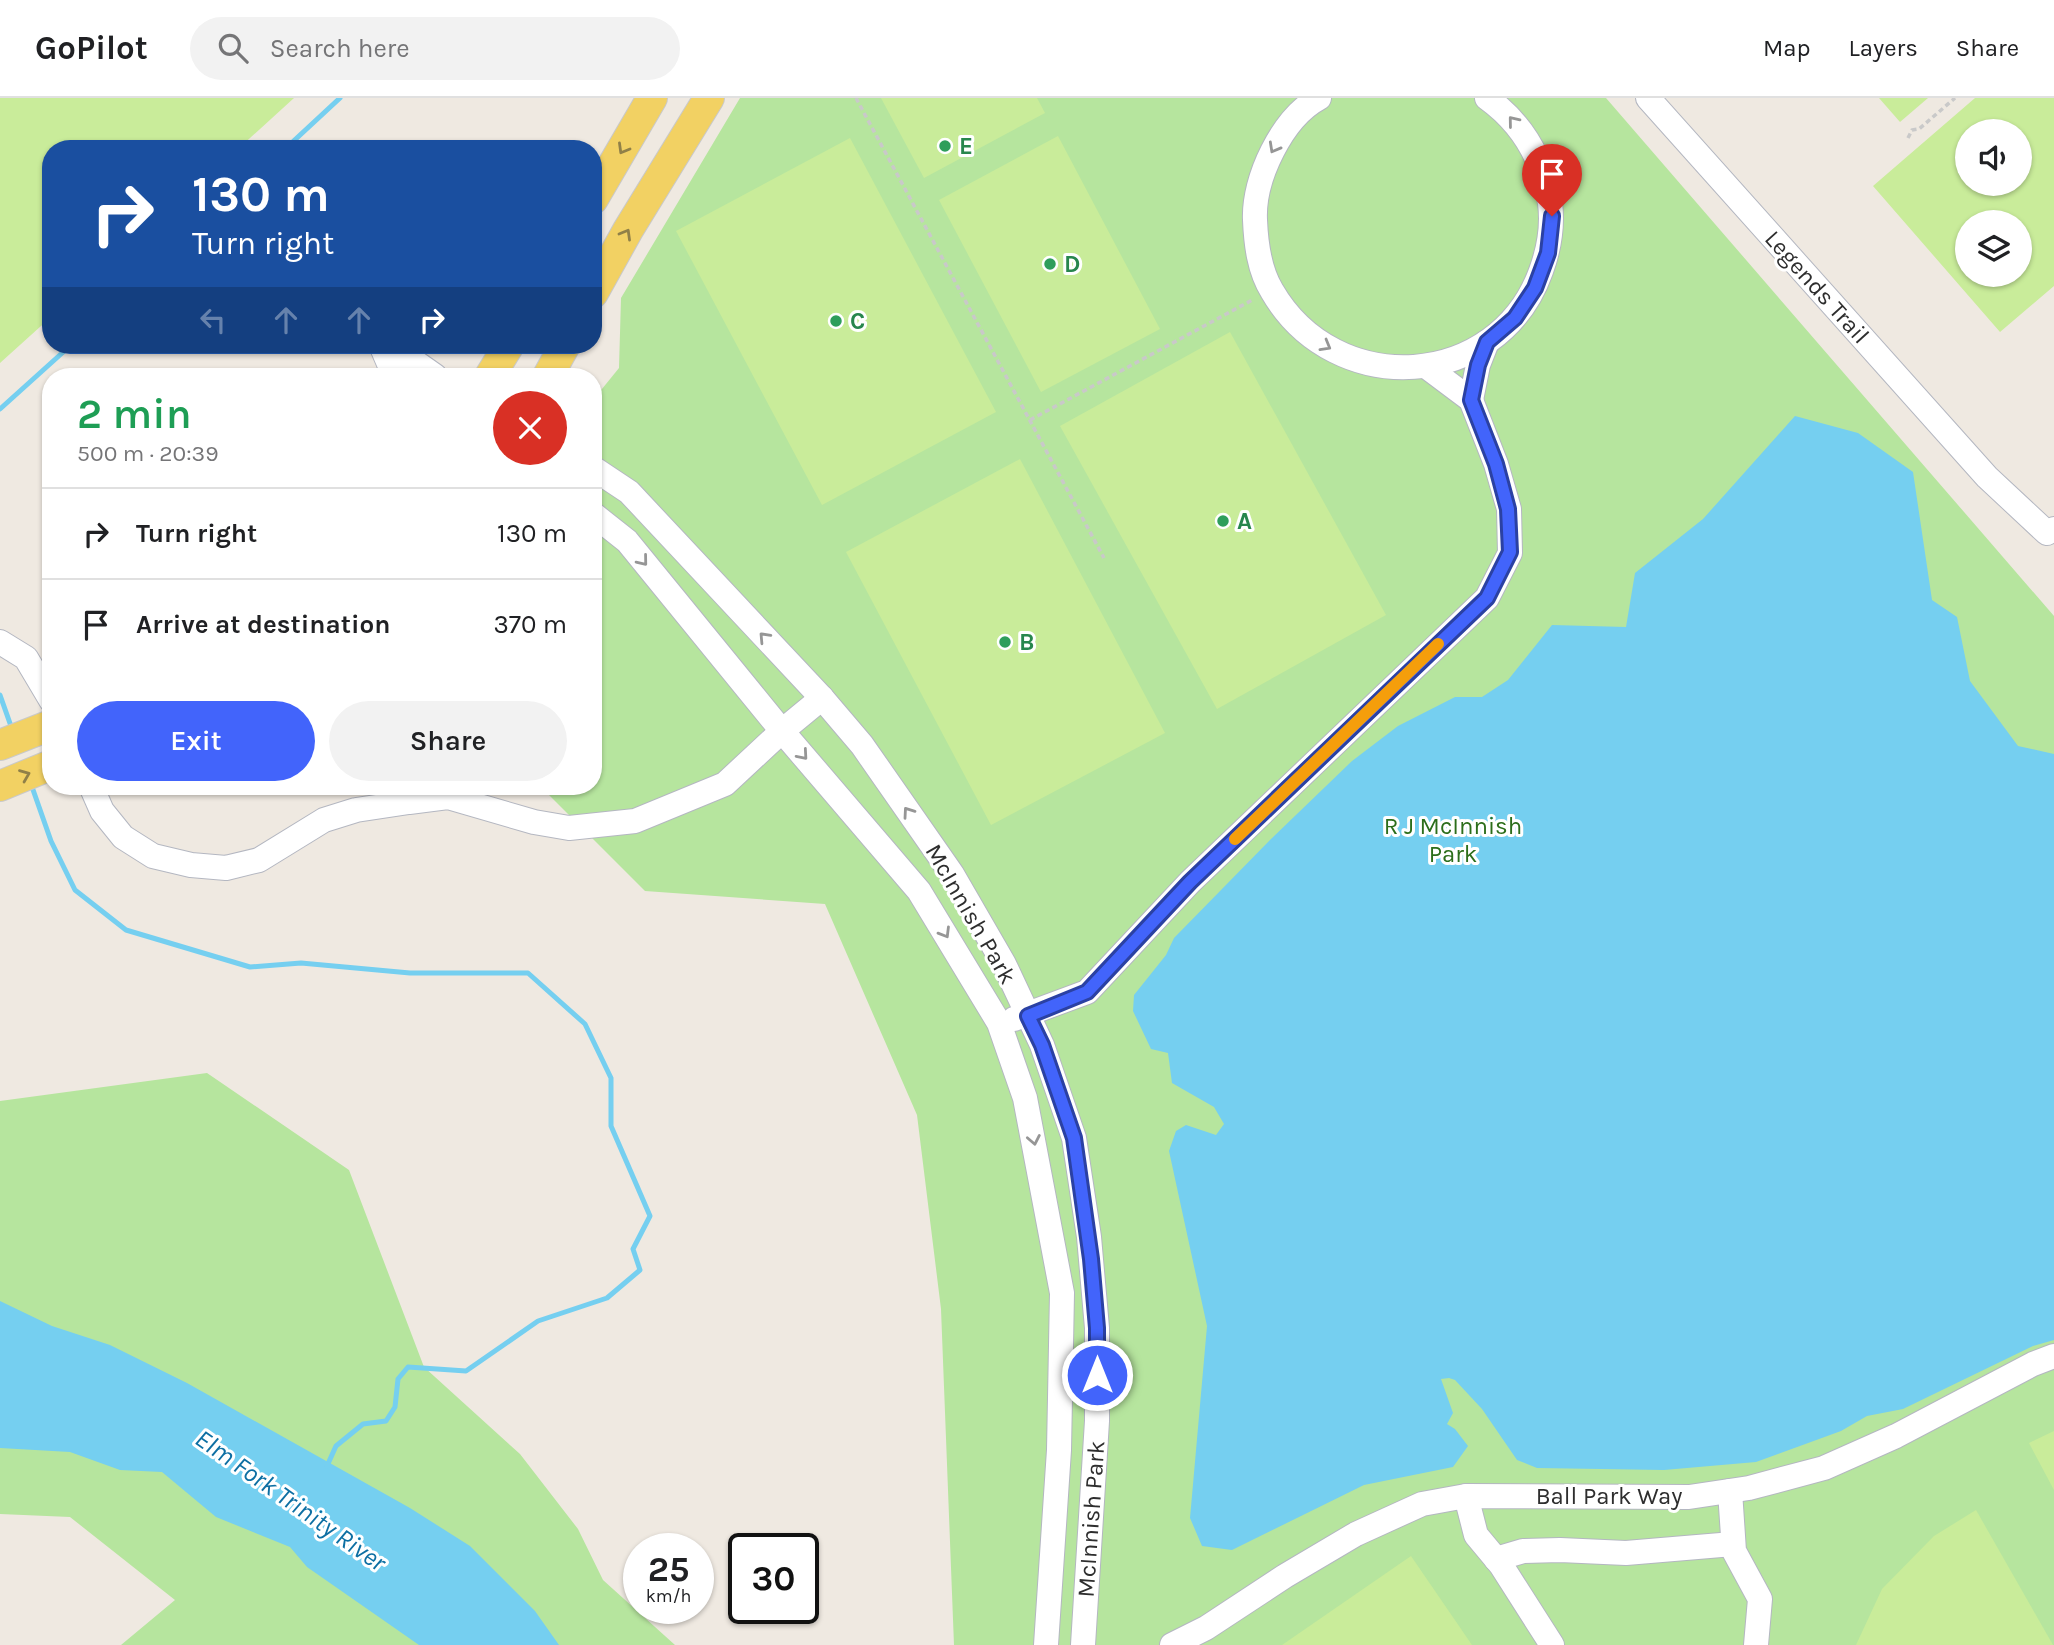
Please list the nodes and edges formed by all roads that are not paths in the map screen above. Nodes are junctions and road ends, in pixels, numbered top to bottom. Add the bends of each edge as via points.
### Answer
1 (652, 98) edge
2 (709, 98) edge
3 (1319, 98) edge
4 (1487, 98) edge
5 (1648, 98) edge
6 (602, 184) edge
7 (602, 277) edge
8 (1487, 342) junction
9 (404, 354) edge
10 (1427, 367) junction
11 (424, 368) edge
12 (1471, 400) junction
13 (602, 474) edge
14 (602, 521) edge
15 (2052, 534) edge
16 (0, 642) edge
17 (42, 685) edge
18 (822, 698) junction
19 (42, 729) edge
20 (782, 731) junction
21 (0, 745) edge
22 (42, 769) edge
23 (0, 786) edge
24 (95, 795) edge
25 (1028, 1016) junction
26 (999, 1023) junction
27 (2054, 1356) edge
28 (1730, 1491) junction
29 (1466, 1496) junction
30 (1733, 1544) junction
31 (1496, 1559) junction
32 (1046, 1645) edge
33 (1083, 1645) edge
34 (1172, 1645) edge
35 (1552, 1645) edge
36 (1756, 1645) edge

1 -> 6 main road
7 -> 2 main road
3 -> 10 street via 1284,131 1264,167 1254,208 1257,250 1271,290 1292,320 1320,344 1353,360 1390,368
8 -> 4 street via 1515,318 1535,288 1548,253 1552,216 1546,180 1532,146 1507,113
5 - 15 street, Legends Trail via 1987,477
8 - 10 street via 1458,358
8 - 12 street
9 - 11 street
10 - 12 street
12 - 25 street via 1508,509 1510,552 1487,598 1190,882 1087,992
18 -> 13 street, McInnish Park via 629,492
14 -> 20 street, McInnish Park via 627,541
16 - 17 street via 26,658
18 - 20 street
25 -> 18 street, McInnish Park via 952,874 862,745
19 - 21 main road
20 - 24 street via 724,784 635,821 569,828 448,797 356,810 324,820 259,860 226,868 153,856 124,837
20 -> 26 street, McInnish Park via 919,891
23 -> 22 main road
25 - 26 street
25 - 33 street, McInnish Park via 1074,1138 1097,1328 1097,1434
26 -> 32 street, McInnish Park via 1026,1098 1062,1293 1059,1450
27 - 28 street, Ball Park Way via 1824,1468
28 - 29 street, Ball Park Way via 1689,1497
28 - 30 street
29 - 31 street via 1476,1535
29 - 34 street, Ball Park Way via 1422,1504 1356,1534
30 - 31 street via 1626,1553 1523,1552
30 - 36 street via 1760,1599
31 - 35 street

